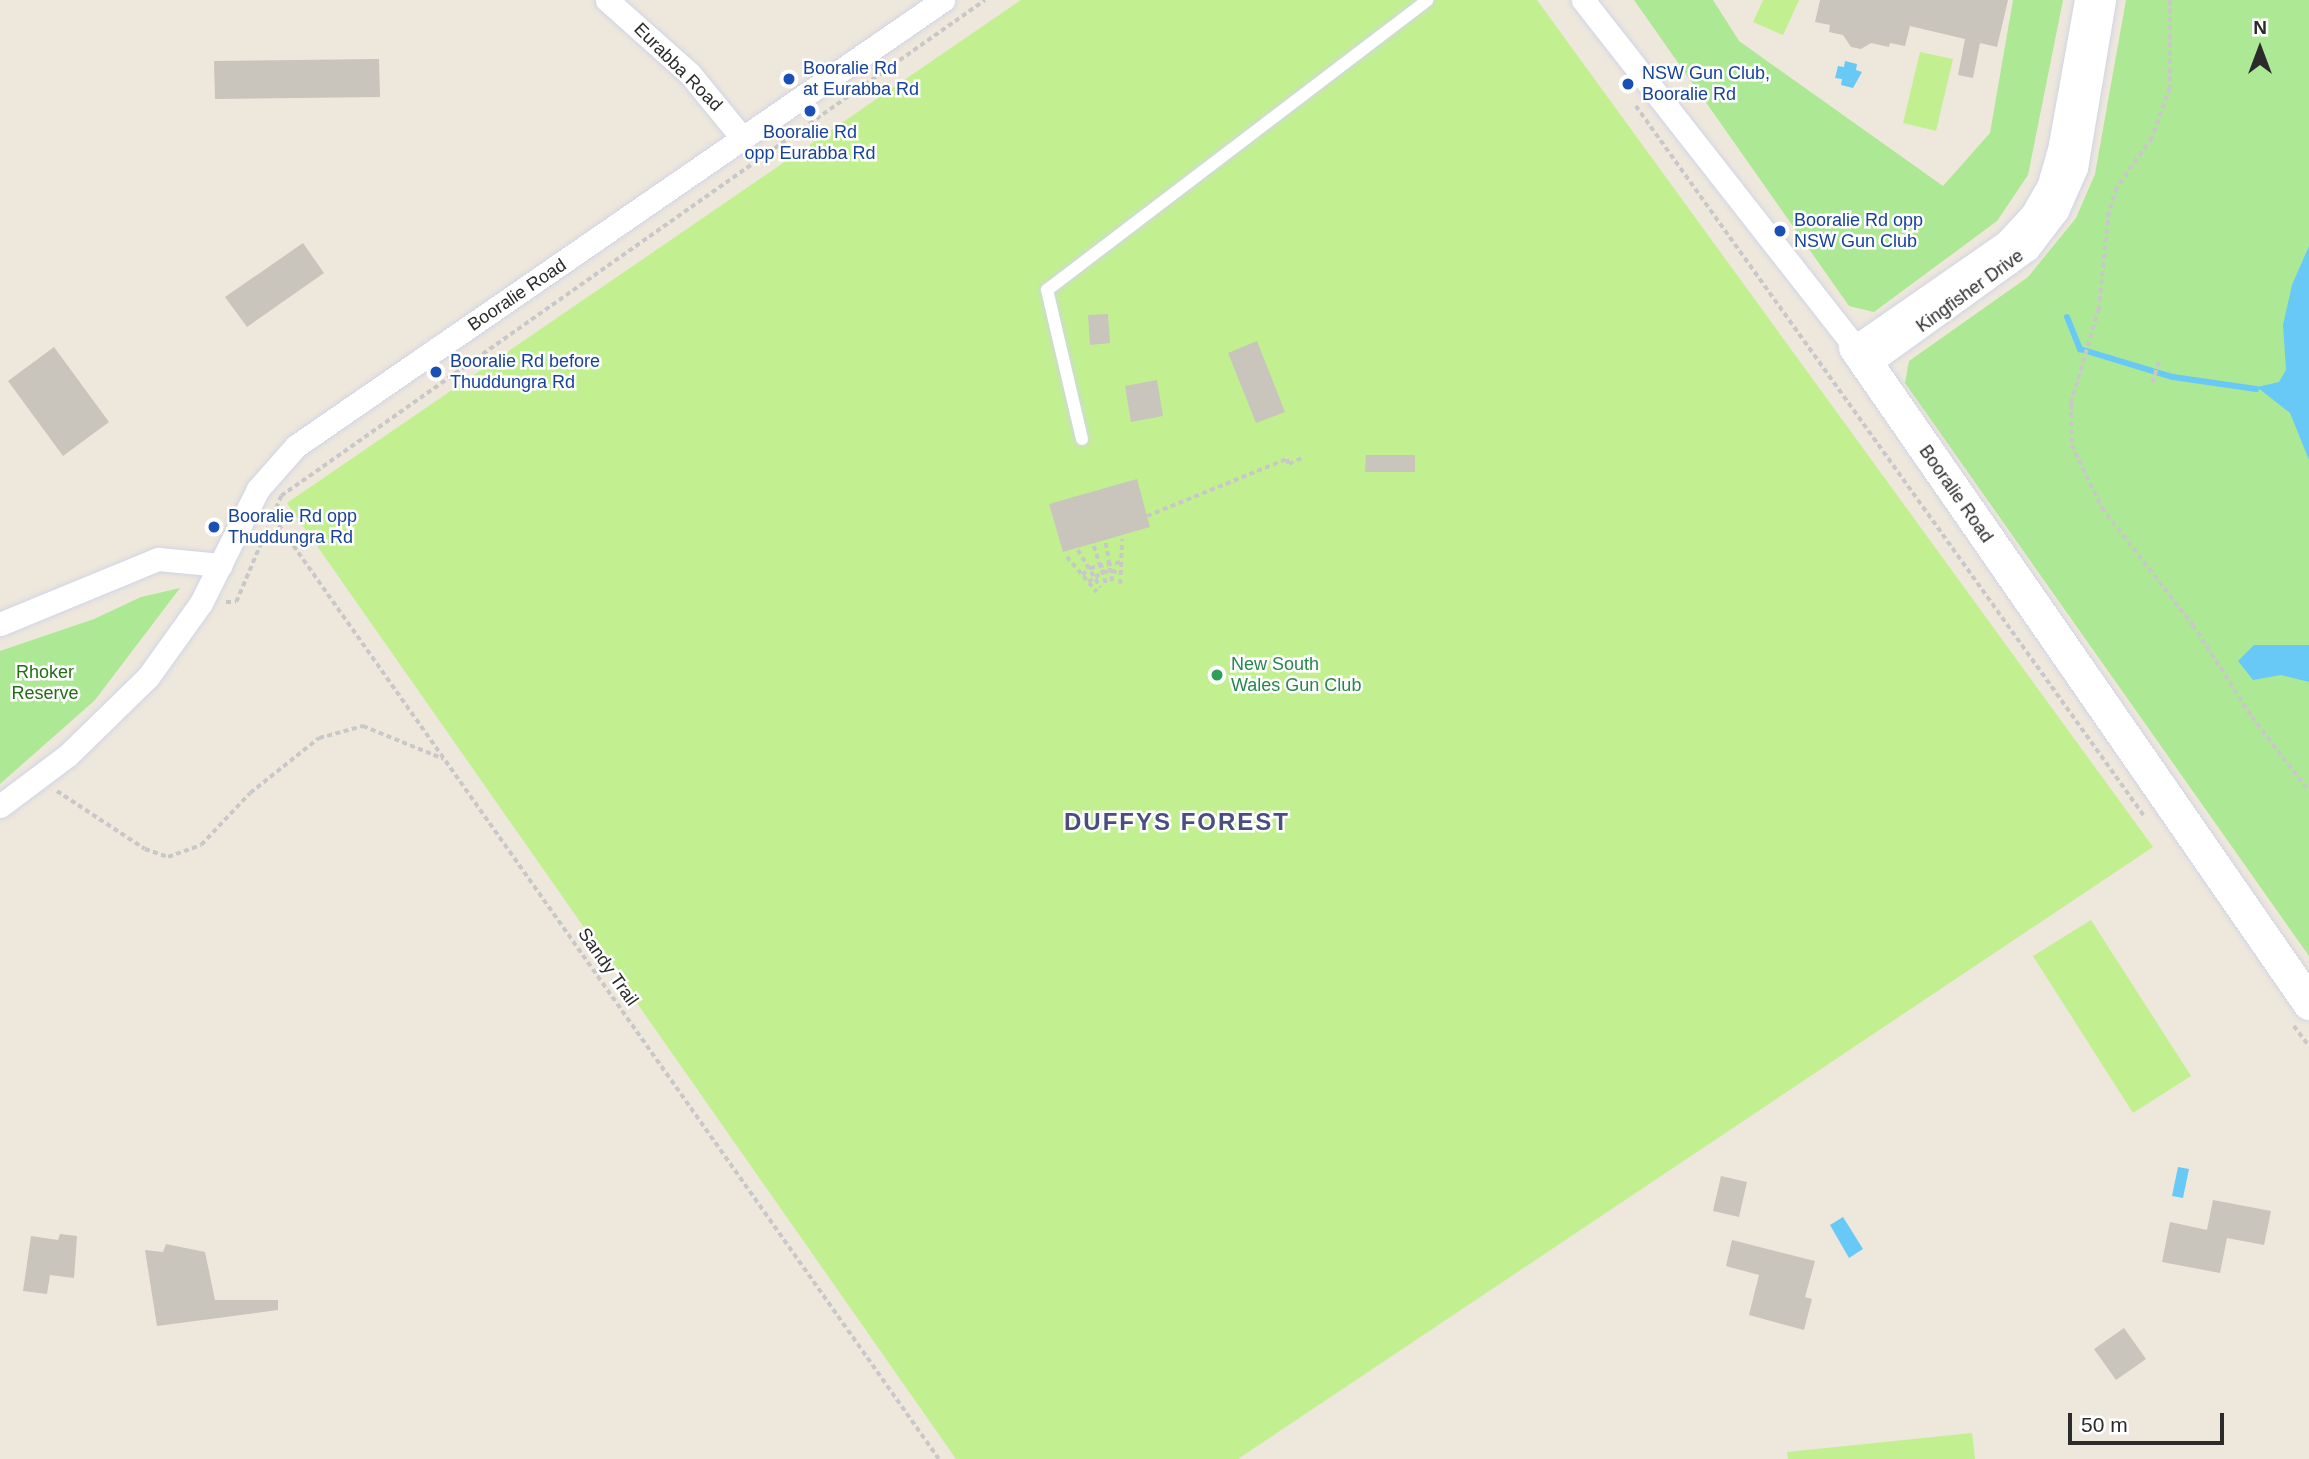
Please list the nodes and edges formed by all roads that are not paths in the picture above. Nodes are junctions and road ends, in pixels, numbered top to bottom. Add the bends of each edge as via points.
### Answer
1 (607, 0) edge
2 (943, 0) edge
3 (1427, 0) edge
4 (1583, 0) edge
5 (2086, 0) edge
6 (2104, 0) edge
7 (743, 139) junction
8 (1861, 356) junction
9 (1082, 439) dead end
10 (220, 565) junction
11 (0, 624) edge
12 (0, 806) edge
13 (2301, 1013) edge

1 - 7 street, Eurabba Road via 690,74
2 - 7 street, Booralie Road
3 - 9 lane via 1047,290
4 - 8 street, Booralie Road
5 - 8 street, Kingfisher Drive via 2059,150 2032,214 2006,242
6 - 8 street, Kingfisher Drive via 2076,168 2057,211 2028,249
7 - 10 street, Booralie Road via 296,446 258,489
8 - 13 street, Booralie Road
10 - 11 street via 174,557 145,562 45,609
10 - 12 street, Booralie Road via 201,603 127,700

